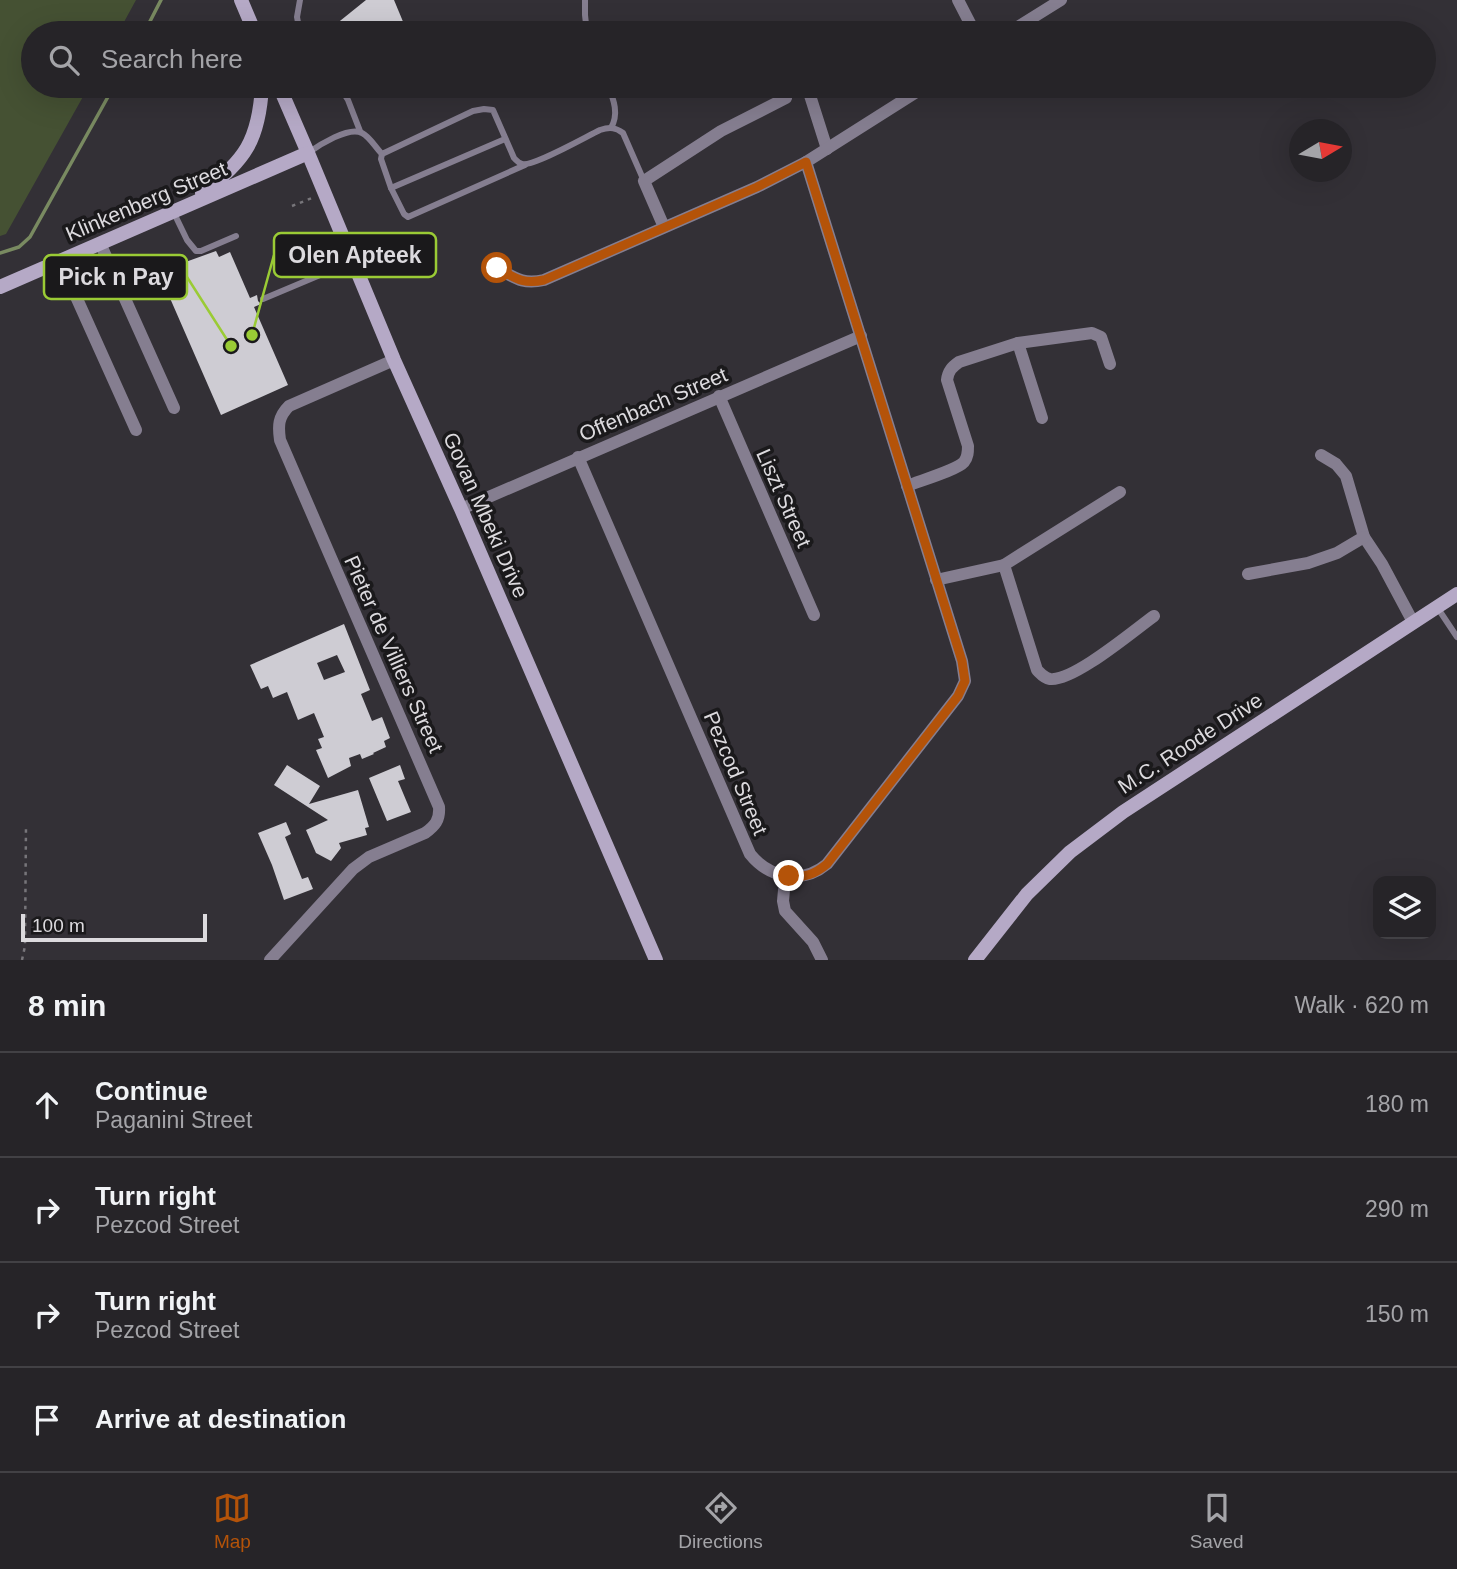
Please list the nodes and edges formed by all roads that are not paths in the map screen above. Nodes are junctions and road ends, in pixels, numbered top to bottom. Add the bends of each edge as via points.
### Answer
1 (241, 0) edge
2 (300, 0) edge
3 (585, 0) edge
4 (958, 0) edge
5 (1062, 0) edge
6 (250, 21) edge
7 (298, 21) edge
8 (585, 21) edge
9 (969, 21) edge
10 (1028, 21) edge
11 (261, 98) edge
12 (284, 98) edge
13 (347, 98) edge
14 (611, 98) edge
15 (786, 98) dead end
16 (811, 98) edge
17 (907, 98) edge
18 (611, 128) junction
19 (360, 131) junction
20 (506, 139) junction
21 (827, 149) junction
22 (309, 153) junction
23 (382, 154) junction
24 (806, 162) junction
25 (524, 165) junction
26 (644, 181) junction
27 (391, 188) junction
28 (187, 205) junction
29 (173, 211) junction
30 (664, 227) junction
31 (236, 236) dead end
32 (100, 243) junction
33 (60, 261) junction
34 (353, 261) junction
35 (497, 268) dead end
36 (0, 287) edge
37 (263, 299) dead end
38 (861, 336) junction
39 (1018, 343) junction
40 (394, 360) junction
41 (1110, 364) dead end
42 (719, 396) junction
43 (174, 408) dead end
44 (1042, 418) dead end
45 (136, 430) dead end
46 (1321, 455) dead end
47 (578, 457) junction
48 (907, 486) junction
49 (1120, 492) dead end
50 (461, 509) junction
51 (1364, 537) junction
52 (1003, 565) junction
53 (1248, 574) dead end
54 (936, 580) junction
55 (1457, 594) edge
56 (1437, 607) junction
57 (814, 615) dead end
58 (1154, 616) dead end
59 (1413, 622) junction
60 (1457, 637) edge
61 (789, 876) junction
62 (270, 960) edge
63 (656, 960) edge
64 (822, 960) edge
65 (975, 960) edge

1 - 6 street
2 - 7 lane
3 - 8 lane
4 - 9 street
5 - 10 street
11 - 28 street via 256,132 247,150
12 - 22 street, Govan Mbeki Drive
13 - 19 lane
14 - 18 lane via 616,114
15 - 26 street via 721,131
16 - 21 street
17 - 21 street
18 - 25 lane
18 - 26 lane via 623,133
19 - 22 lane via 326,141
19 - 23 lane
20 - 23 lane via 493,110 484,109
20 - 25 lane via 514,158
20 - 27 lane
21 - 24 street
22 - 28 street, Klinkenberg Street
22 - 34 street, Govan Mbeki Drive
23 - 27 lane
24 - 30 street
24 - 38 street
25 - 27 lane via 408,216
26 - 30 street
28 - 29 street, Klinkenberg Street
29 - 31 lane via 196,251
29 - 32 street, Klinkenberg Street
30 - 35 street via 532,283
32 - 33 street, Klinkenberg Street
32 - 43 street
33 - 36 street, Klinkenberg Street
33 - 45 street
34 - 37 lane
34 - 40 street, Govan Mbeki Drive
38 - 42 street, Offenbach Street
38 - 48 street
39 - 41 street via 1097,335 1104,341
39 - 44 street
39 - 48 street via 951,367 947,380 968,453 959,467
40 - 50 street, Govan Mbeki Drive
40 - 62 street, Pieter de Villiers Street via 289,406 278,426 280,440 439,815 425,833 369,856 353,869
42 - 47 street, Offenbach Street
42 - 57 street, Liszt Street
46 - 51 street via 1346,476
47 - 50 street, Offenbach Street
47 - 61 street, Pezcod Street via 750,854 765,869
48 - 54 street
49 - 52 street
50 - 63 street, Govan Mbeki Drive
51 - 53 street via 1316,561
51 - 59 street
52 - 54 street
52 - 58 street via 1037,670 1049,679 1068,676
54 - 61 street via 962,661 963,687 827,864 808,875
55 - 56 street, M.C. Roode Drive
56 - 59 street, M.C. Roode Drive
56 - 60 lane
59 - 65 street, M.C. Roode Drive via 1070,852 1027,894
61 - 64 street via 785,911 813,942

